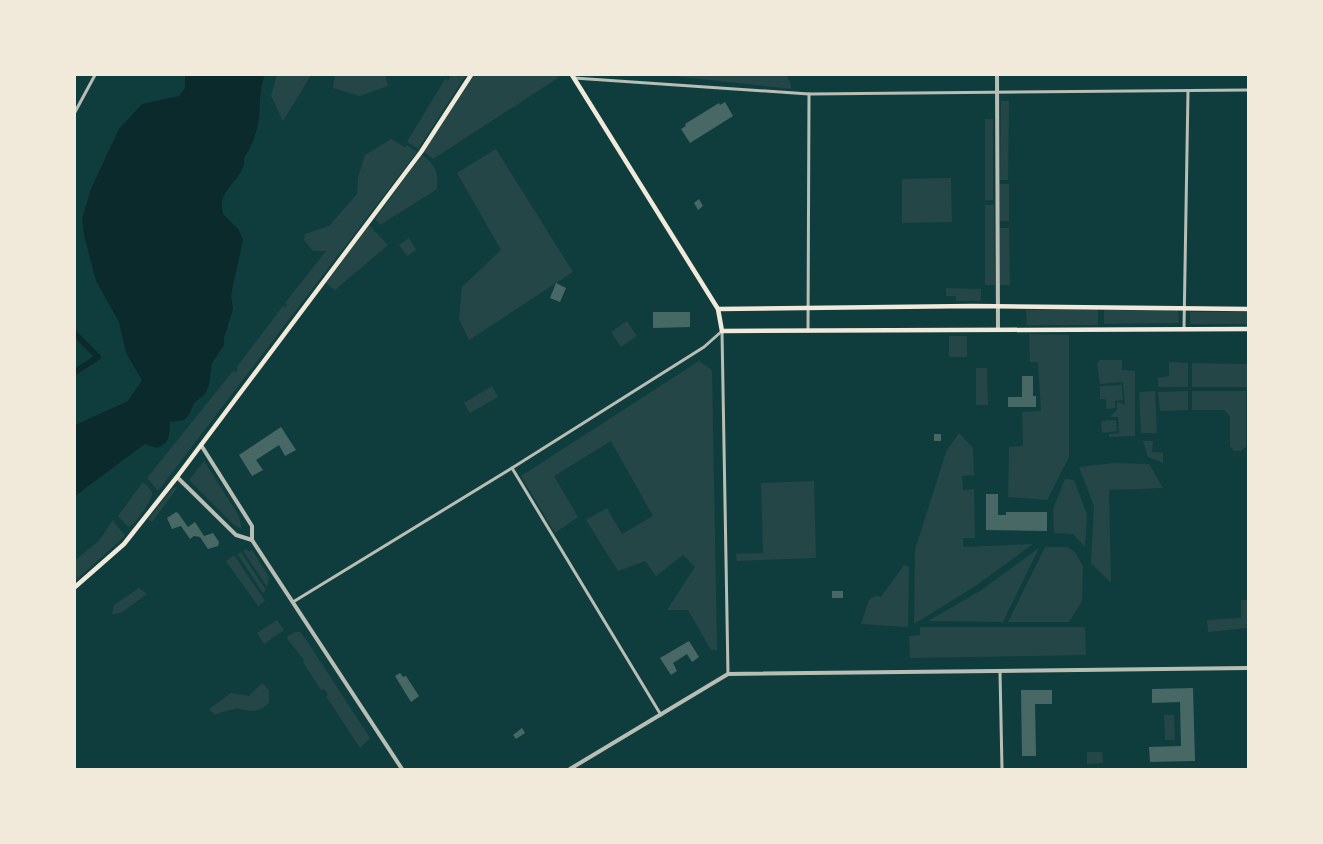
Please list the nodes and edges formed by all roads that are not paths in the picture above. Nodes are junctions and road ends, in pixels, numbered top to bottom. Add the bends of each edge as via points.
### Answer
1 (95, 75) edge
2 (471, 75) edge
3 (997, 75) edge
4 (572, 76) edge
5 (1248, 90) edge
6 (1188, 91) junction
7 (997, 93) junction
8 (809, 94) junction
9 (75, 112) edge
10 (809, 307) junction
11 (718, 308) junction
12 (998, 308) junction
13 (1184, 309) junction
14 (1248, 309) edge
15 (998, 329) junction
16 (1184, 329) junction
17 (1248, 329) edge
18 (722, 331) junction
19 (808, 331) junction
20 (201, 445) junction
21 (512, 468) junction
22 (177, 476) junction
23 (252, 540) junction
24 (75, 587) edge
25 (293, 602) junction
26 (1248, 668) edge
27 (1000, 672) junction
28 (728, 674) junction
29 (661, 715) junction
30 (402, 769) edge
31 (570, 769) edge
32 (1002, 769) edge

1 - 9 street
2 - 20 main road via 415,160
3 - 7 street
4 - 8 street
4 - 11 main road
5 - 6 street
6 - 7 street
6 - 13 street
7 - 8 street
7 - 12 street
8 - 10 street
10 - 11 main road
10 - 12 main road
10 - 19 street
11 - 18 main road
12 - 13 main road
12 - 15 street
13 - 14 main road
13 - 16 street
15 - 16 main road
15 - 19 main road
16 - 17 main road
18 - 19 main road
18 - 21 street via 704,347
18 - 28 street
20 - 22 main road
20 - 23 street via 252,526
21 - 25 street
21 - 29 street
22 - 23 street via 236,535
22 - 24 main road via 124,544
23 - 25 street
25 - 30 street
26 - 27 street
27 - 28 street
27 - 32 street
28 - 29 street
29 - 31 street

